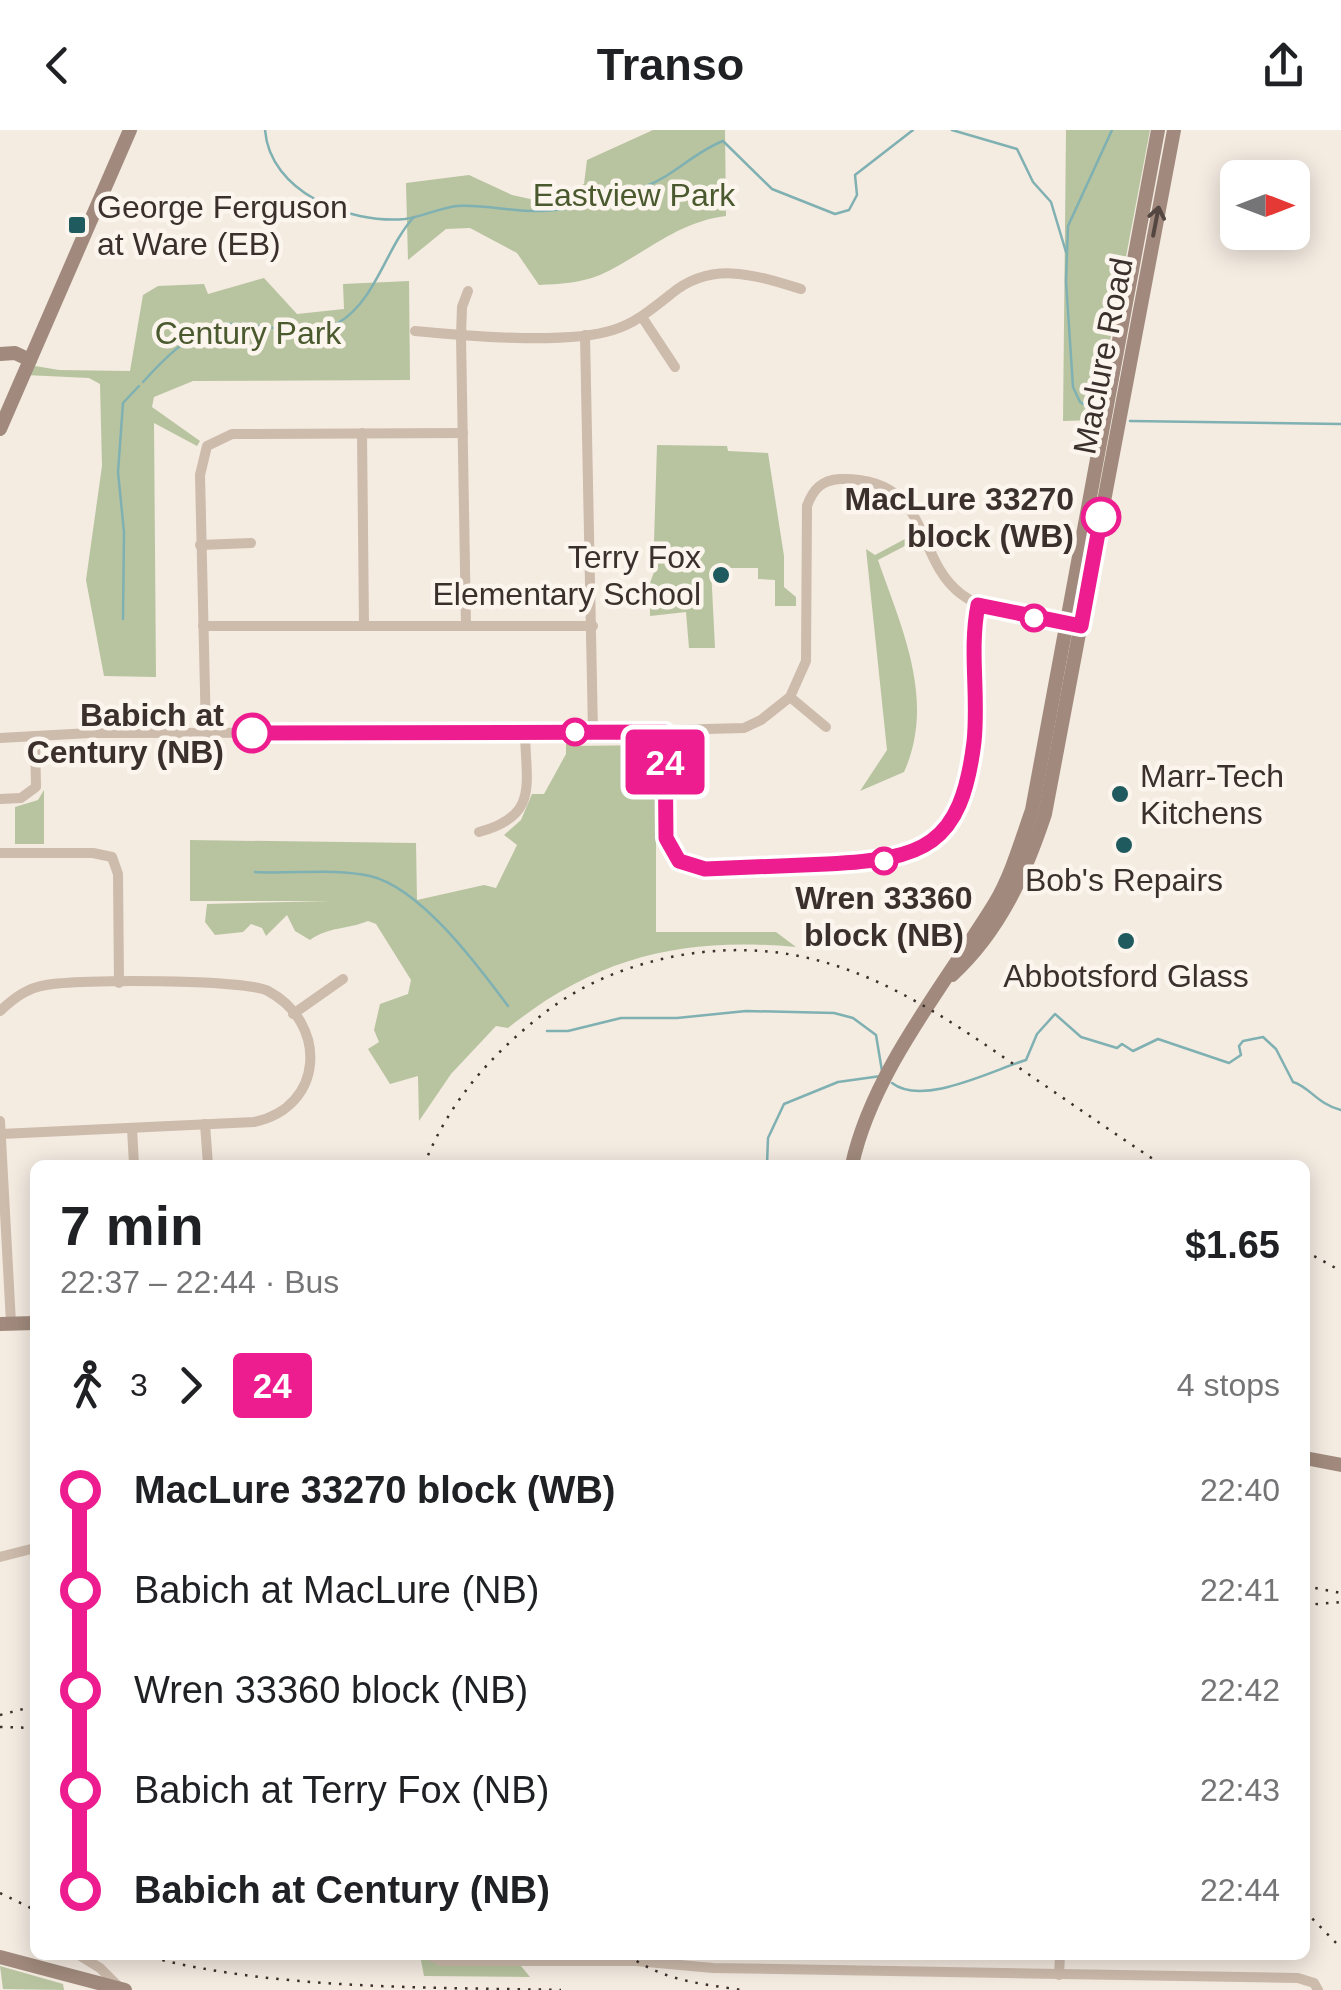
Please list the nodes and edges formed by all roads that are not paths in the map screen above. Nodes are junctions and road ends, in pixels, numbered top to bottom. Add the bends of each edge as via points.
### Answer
1 (130, 130) edge
2 (1158, 130) edge
3 (1174, 130) edge
4 (801, 289) dead end
5 (468, 290) dead end
6 (642, 318) junction
7 (415, 331) dead end
8 (586, 335) junction
9 (461, 336) junction
10 (0, 354) edge
11 (30, 360) junction
12 (675, 367) dead end
13 (0, 429) edge
14 (362, 433) junction
15 (463, 433) junction
16 (251, 543) dead end
17 (200, 545) junction
18 (978, 605) junction
19 (364, 625) junction
20 (1074, 625) junction
21 (203, 626) junction
22 (466, 626) junction
23 (592, 626) junction
24 (790, 697) junction
25 (826, 727) dead end
26 (593, 732) junction
27 (665, 732) junction
28 (525, 733) junction
29 (206, 734) junction
30 (35, 736) junction
31 (0, 738) edge
32 (0, 799) edge
33 (479, 832) dead end
34 (0, 852) edge
35 (343, 978) dead end
36 (119, 983) junction
37 (0, 1011) edge
38 (293, 1014) junction
39 (0, 1120) edge
40 (206, 1124) junction
41 (132, 1128) junction
42 (1, 1134) edge
43 (134, 1160) edge
44 (208, 1160) edge
45 (853, 1160) edge
46 (2, 1186) edge
47 (6, 1323) edge
48 (1310, 1459) edge
49 (1341, 1465) edge
50 (30, 1549) edge
51 (0, 1557) edge
52 (0, 1956) edge
53 (87, 1960) edge
54 (438, 1960) edge
55 (1060, 1960) edge
56 (1060, 1975) junction
57 (122, 1989) edge
58 (1318, 1990) edge

1 - 11 main road
2 - 20 main road, Maclure Road
20 -> 3 main road, Maclure Road
4 - 6 street via 751,275 707,274 680,286
5 - 9 street
6 - 8 street
6 - 12 street
7 - 9 street
8 - 9 street
8 - 23 street
9 - 15 street
10 - 11 main road
11 - 13 main road
14 - 15 street
14 - 17 street via 232,434 212,441 201,460
14 - 19 street
15 - 22 street
16 - 17 street
17 - 21 street
18 - 20 street
18 - 24 street via 945,578 924,530 898,497 856,479 822,482 807,506 808,643
18 - 27 street via 967,782 945,830 910,855 690,867 666,838
19 - 21 street
19 - 22 street
20 - 45 main road, Maclure Road via 1045,814 1028,866 988,934 948,979 908,1041 876,1097
21 - 29 street
22 - 23 street
23 - 26 street
24 - 25 street
24 - 27 street via 744,728
26 - 27 street
26 - 28 street
28 - 29 street
28 - 33 street via 522,806 506,824
29 - 30 street
30 - 31 street
30 - 32 street via 36,787 22,798
34 - 36 street via 112,857 118,874
35 - 38 street
36 - 37 street via 44,985
36 - 38 street via 241,982 272,992
38 - 40 street via 306,1036 311,1070 297,1100 271,1118
39 - 42 street
40 - 41 street
40 - 44 street
41 - 42 street
41 - 43 street
42 - 46 street
46 - 47 street
48 - 49 main road
50 - 51 street
52 - 57 main road
53 - 57 street
54 - 56 street
55 - 56 street
56 - 58 street via 1298,1978

